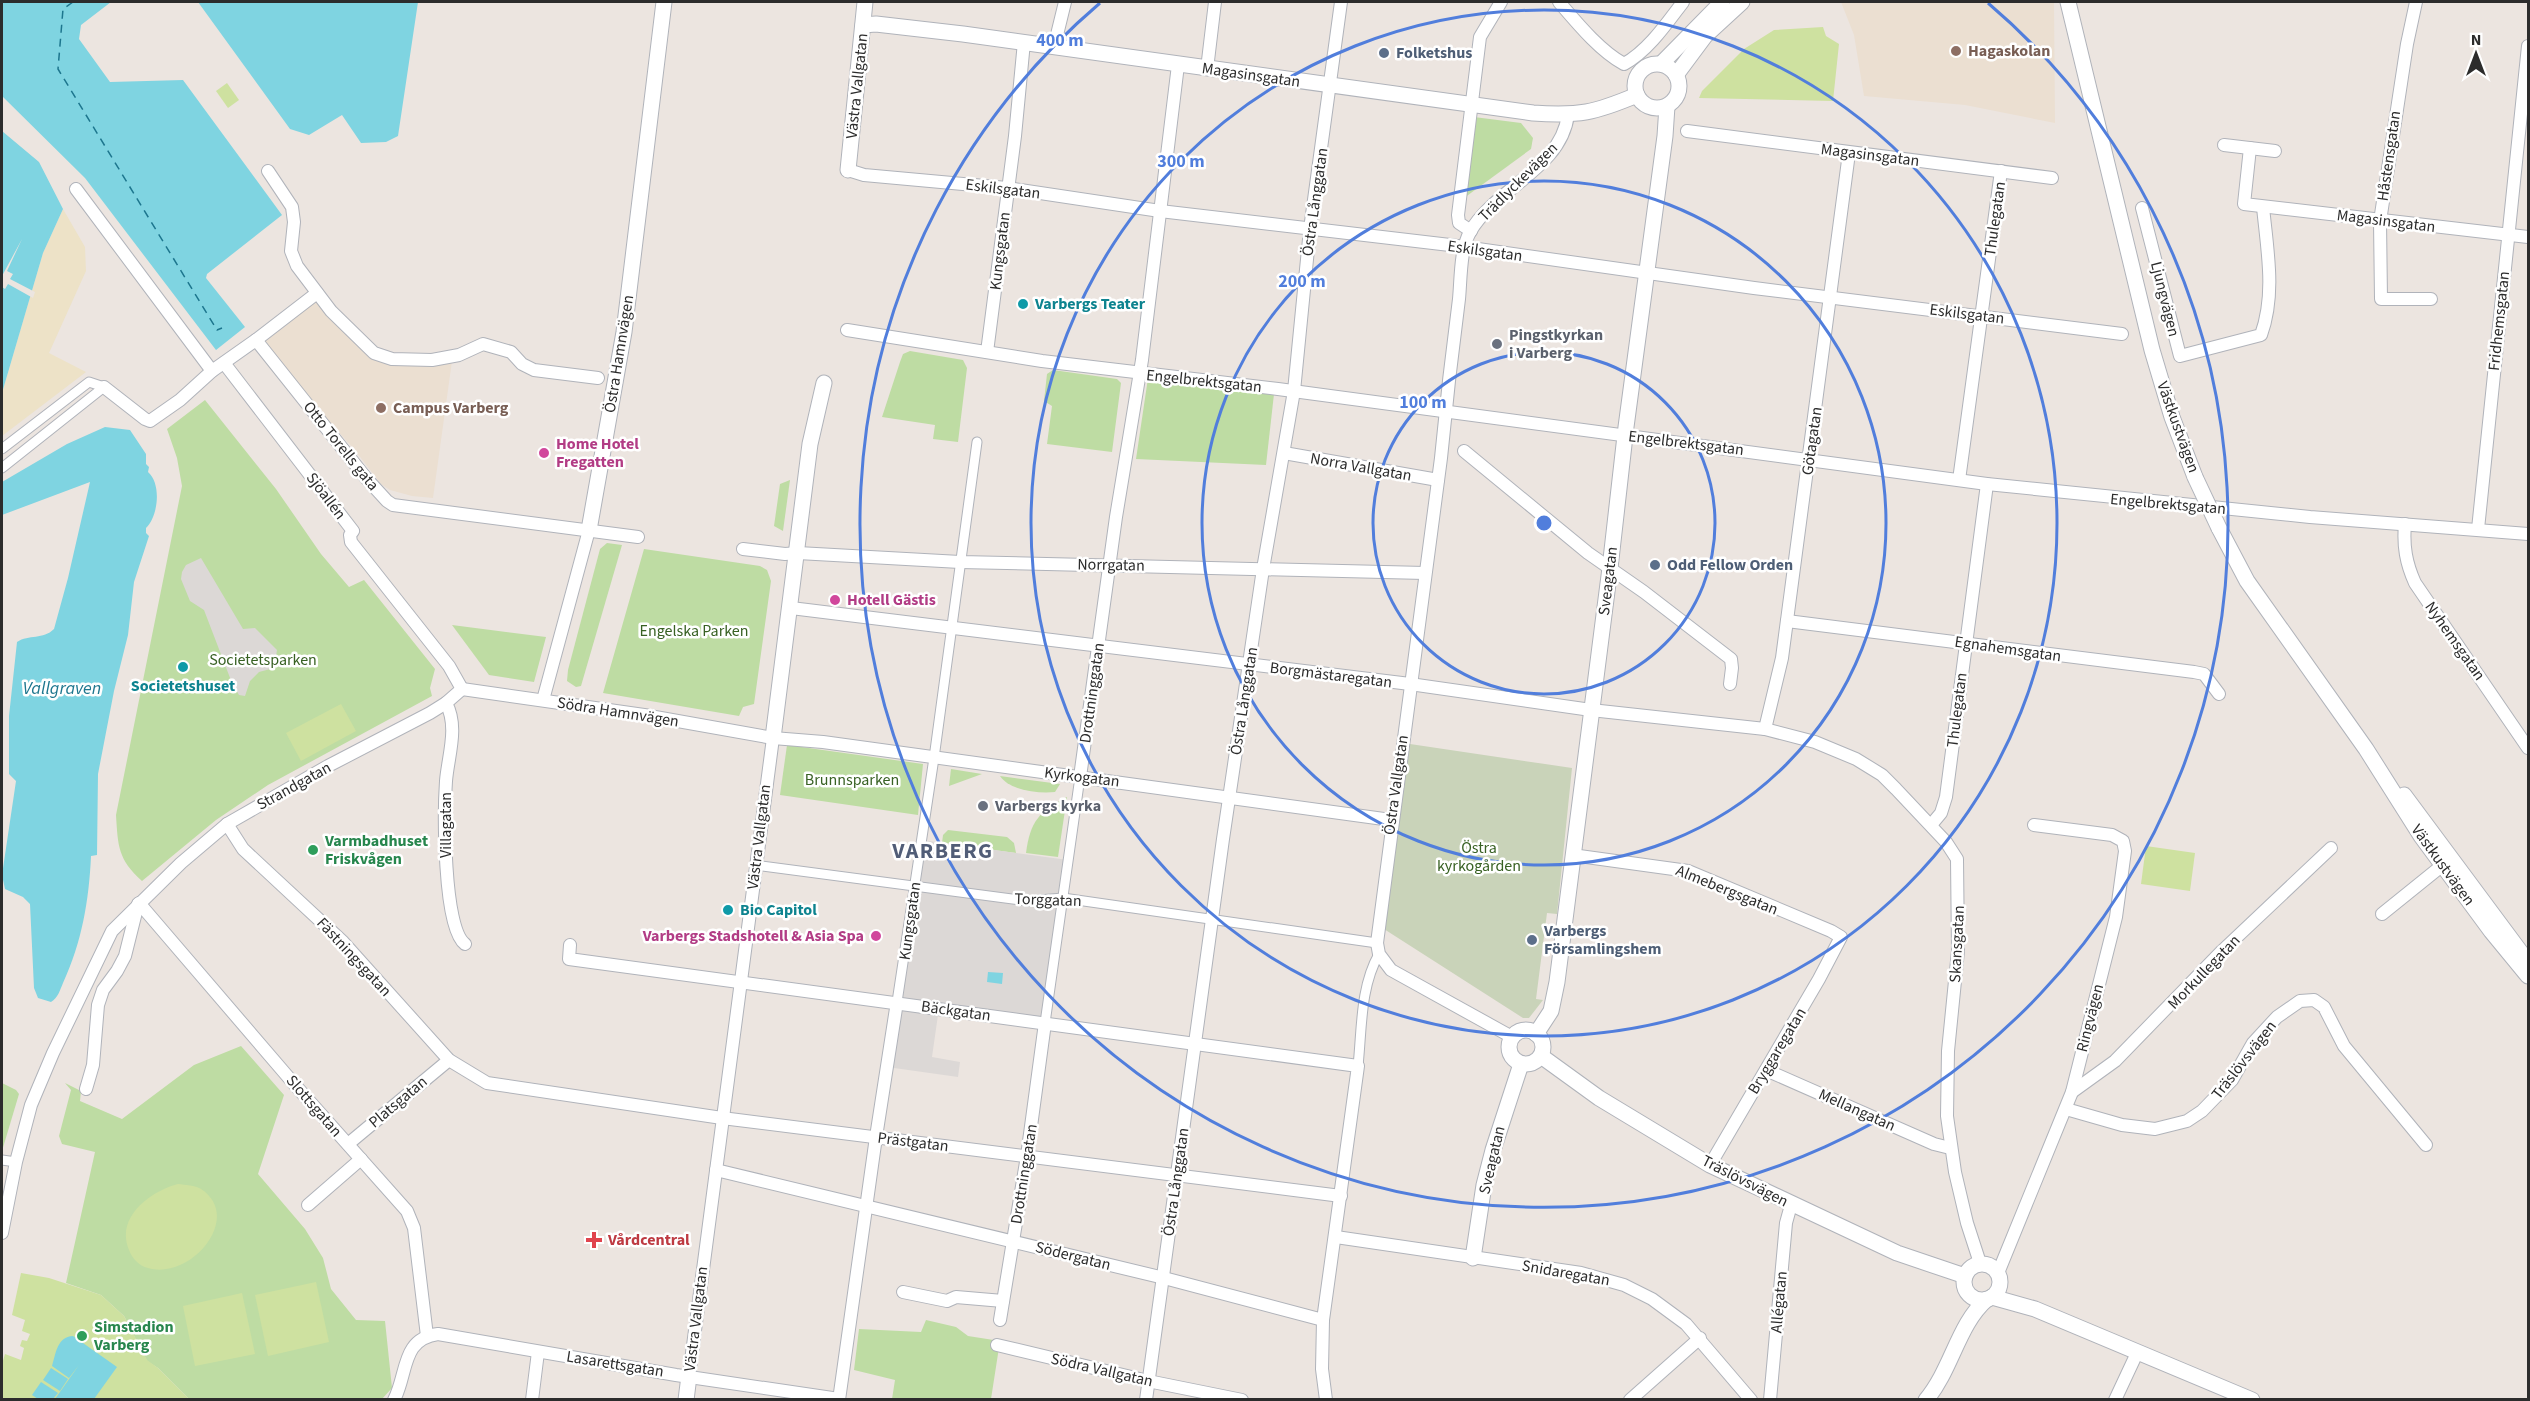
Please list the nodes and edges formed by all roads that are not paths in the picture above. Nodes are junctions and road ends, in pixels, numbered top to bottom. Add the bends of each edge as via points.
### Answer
1 (664, 2) edge
2 (865, 2) edge
3 (1065, 2) edge
4 (1215, 2) edge
5 (1341, 2) edge
6 (1501, 2) edge
7 (1560, 2) edge
8 (1683, 2) edge
9 (1722, 2) edge
10 (1742, 2) edge
11 (2068, 2) edge
12 (2074, 2) edge
13 (2416, 2) edge
14 (862, 25) junction
15 (1024, 42) junction
16 (2529, 46) edge
17 (1054, 47) junction
18 (1660, 64) junction
19 (1178, 65) junction
20 (2083, 65) junction
21 (1207, 69) junction
22 (1676, 75) junction
23 (1330, 86) junction
24 (1637, 94) junction
25 (1471, 105) junction
26 (1667, 106) junction
27 (2525, 114) edge
28 (1568, 115) junction
29 (1687, 131) dead end
30 (2224, 145) dead end
31 (2250, 148) junction
32 (2275, 151) dead end
33 (1849, 153) junction
34 (848, 170) joint
35 (268, 171) dead end
36 (2001, 171) junction
37 (2052, 178) dead end
38 (1007, 188) junction
39 (76, 189) dead end
40 (2263, 207) junction
41 (2142, 208) dead end
42 (1160, 211) junction
43 (2380, 221) junction
44 (1310, 229) junction
45 (1471, 231) junction
46 (2508, 235) junction
47 (2529, 237) edge
48 (1465, 248) junction
49 (1646, 273) junction
50 (316, 293) junction
51 (1831, 297) junction
52 (2431, 299) dead end
53 (1982, 316) junction
54 (847, 330) dead end
55 (2122, 334) dead end
56 (255, 340) junction
57 (987, 352) junction
58 (224, 363) junction
59 (212, 371) junction
60 (1139, 374) junction
61 (598, 378) dead end
62 (824, 382) dead end
63 (104, 387) junction
64 (1294, 392) junction
65 (1445, 412) junction
66 (1625, 436) junction
67 (977, 442) dead end
68 (2, 449) edge
69 (1464, 452) dead end
70 (1284, 453) junction
71 (1809, 459) junction
72 (2, 468) edge
73 (1438, 480) junction
74 (1959, 480) junction
75 (1987, 484) junction
76 (2405, 524) junction
77 (589, 530) junction
78 (2478, 530) junction
79 (2529, 534) edge
80 (638, 537) dead end
81 (742, 549) dead end
82 (798, 553) junction
83 (960, 562) junction
84 (1110, 565) junction
85 (1610, 568) junction
86 (1263, 569) junction
87 (1425, 573) junction
88 (791, 608) junction
89 (1787, 621) junction
90 (951, 628) junction
91 (1966, 644) junction
92 (1099, 647) junction
93 (1250, 666) junction
94 (1410, 684) junction
95 (1730, 684) dead end
96 (462, 689) junction
97 (2219, 694) dead end
98 (543, 700) junction
99 (446, 704) junction
100 (1591, 710) junction
101 (1765, 729) junction
102 (773, 738) junction
103 (2529, 748) edge
104 (934, 758) junction
105 (1080, 777) junction
106 (1230, 796) junction
107 (1391, 820) junction
108 (226, 824) junction
109 (1931, 825) junction
110 (2034, 825) dead end
111 (2331, 848) dead end
112 (1572, 855) junction
113 (2447, 861) junction
114 (755, 865) junction
115 (915, 886) junction
116 (1063, 898) junction
117 (139, 903) junction
118 (2382, 914) dead end
119 (1211, 920) junction
120 (1841, 937) joint
121 (465, 944) dead end
122 (570, 945) dead end
123 (1378, 949) junction
124 (2529, 962) edge
125 (2529, 976) edge
126 (740, 982) junction
127 (897, 1002) junction
128 (1046, 1023) junction
129 (1536, 1034) junction
130 (1512, 1037) junction
131 (1194, 1043) junction
132 (1541, 1056) junction
133 (449, 1060) junction
134 (1521, 1064) junction
135 (1358, 1066) junction
136 (1766, 1070) junction
137 (487, 1083) joint
138 (86, 1089) dead end
139 (2072, 1092) junction
140 (2066, 1109) junction
141 (722, 1118) junction
142 (876, 1137) junction
143 (348, 1144) junction
144 (2426, 1145) dead end
145 (1950, 1148) junction
146 (1028, 1156) junction
147 (361, 1159) junction
148 (2, 1160) edge
149 (16, 1162) junction
150 (1710, 1165) junction
151 (716, 1170) junction
152 (1176, 1175) junction
153 (1341, 1196) junction
154 (308, 1205) dead end
155 (1791, 1205) junction
156 (866, 1206) junction
157 (2, 1233) edge
158 (1336, 1237) junction
159 (1013, 1242) junction
160 (1473, 1258) junction
161 (1980, 1263) junction
162 (1965, 1276) junction
163 (1164, 1278) junction
164 (1994, 1288) junction
165 (903, 1292) dead end
166 (1967, 1293) junction
167 (1003, 1301) junction
168 (1000, 1320) dead end
169 (1323, 1320) junction
170 (1966, 1324) junction
171 (427, 1336) junction
172 (1700, 1338) junction
173 (997, 1345) dead end
174 (538, 1352) junction
175 (2137, 1353) junction
176 (689, 1377) junction
177 (1148, 1381) junction
178 (1932, 1397) edge
179 (839, 1399) edge
180 (394, 1400) edge
181 (532, 1400) edge
182 (686, 1400) edge
183 (1146, 1400) edge
184 (1242, 1400) edge
185 (1326, 1400) edge
186 (1630, 1400) edge
187 (1751, 1400) edge
188 (1770, 1400) edge
189 (2115, 1400) edge
190 (2252, 1400) edge

1 - 77 street, Östra Hamnvägen via 624,333
2 - 14 street, Västra Vallgatan
3 - 17 street
4 - 21 street
5 - 23 street, Östra Långgatan
6 - 25 street via 1480,36
7 - 8 street via 1600,45 1624,64 1664,27
9 - 18 street
10 - 22 street via 1706,36
11 - 20 street, Västkustvägen
12 - 20 street, Västkustvägen
13 - 43 street, Håstensgatan
14 - 15 street, Magasinsgatan
14 - 34 street, Västra Vallgatan
15 - 17 street, Magasinsgatan
15 - 38 street, Kungsgatan
16 - 27 street, Fridhemsgatan
17 - 19 street, Magasinsgatan
18 - 22 street
18 - 24 street via 1641,70 1636,79
19 - 21 street, Magasinsgatan
19 - 42 street, Drottninggatan
20 - 113 street, Västkustvägen, bridge via 2152,350 2195,477 2247,581
21 - 23 street, Magasinsgatan
22 - 26 street via 1678,92
23 - 25 street, Magasinsgatan
23 - 44 street, Östra Långgatan
24 - 26 street via 1649,106
24 - 28 street, Magasinsgatan via 1590,113
25 - 28 street, Magasinsgatan
25 - 45 street via 1458,215 1461,226
26 - 49 street, Sveagatan
27 - 46 street, Fridhemsgatan
28 - 45 street, Trädlyckevägen via 1566,129 1550,153 1486,211
29 - 33 street, Magasinsgatan
30 - 31 street
31 - 32 street
31 - 40 street, Magasinsgatan via 2244,204
33 - 36 street, Magasinsgatan
33 - 51 street, Götagatan
34 - 38 street, Eskilsgatan via 864,175
35 - 50 street via 292,207 291,251
36 - 37 street, Magasinsgatan
36 - 53 street, Thulegatan
38 - 42 street, Eskilsgatan
38 - 57 street, Kungsgatan
39 - 59 street
40 - 41 street, Ljungvägen via 2270,290 2268,317 2261,335 2180,356
40 - 43 street, Magasinsgatan
42 - 44 street, Eskilsgatan
42 - 60 street, Drottninggatan
43 - 46 street, Magasinsgatan
43 - 52 street, Håstensgatan via 2381,299
44 - 48 street, Eskilsgatan
44 - 64 street, Östra Långgatan
45 - 48 street, Trädlyckevägen
46 - 47 street, Magasinsgatan
46 - 78 street, Fridhemsgatan
48 - 49 street, Eskilsgatan
48 - 65 street, Östra Vallgatan
49 - 51 street, Eskilsgatan
49 - 66 street, Sveagatan
50 - 56 street
50 - 61 street via 361,343 383,356 432,360 459,355 483,344 511,352 534,370
51 - 53 street, Eskilsgatan
51 - 71 street, Götagatan
53 - 55 street, Eskilsgatan
53 - 74 street, Thulegatan
54 - 57 street, Engelbrektsgatan
56 - 58 street
56 - 77 street, Otto Torells gata via 387,501 401,507
57 - 60 street, Engelbrektsgatan
58 - 59 street
58 - 96 street, Sjöallén via 353,531 351,542 449,666
59 - 63 street via 150,421
60 - 64 street, Engelbrektsgatan
60 - 84 street, Drottninggatan
62 - 82 street, Västra Vallgatan via 810,444
63 - 68 street via 89,382
63 - 72 street
64 - 65 street, Engelbrektsgatan
64 - 70 street, Östra Långgatan
65 - 66 street, Engelbrektsgatan
65 - 73 street, Östra Vallgatan
66 - 71 street, Engelbrektsgatan
66 - 85 street, Sveagatan
67 - 83 street, Kungsgatan
69 - 85 street
70 - 73 street, Norra Vallgatan
70 - 86 street, Östra Långgatan
71 - 74 street, Engelbrektsgatan
71 - 89 street, Götagatan
73 - 87 street, Östra Vallgatan
74 - 75 street, Engelbrektsgatan
75 - 76 street, Engelbrektsgatan
75 - 91 street, Thulegatan
76 - 78 street, Engelbrektsgatan
76 - 103 street, Nyhemsgatan via 2406,561 2415,583
77 - 80 street, Otto Torells gata
77 - 98 street, Östra Hamnvägen
78 - 79 street, Engelbrektsgatan
81 - 82 street
82 - 83 street, Norrgatan
82 - 88 street, Västra Vallgatan
83 - 84 street, Norrgatan
83 - 90 street, Kungsgatan
84 - 86 street, Norrgatan
84 - 92 street, Drottninggatan
85 - 95 street via 1731,659
85 - 100 street, Sveagatan
86 - 87 street, Norrgatan
86 - 93 street, Östra Långgatan
87 - 94 street, Östra Vallgatan
88 - 90 street, Borgmästaregatan
88 - 102 street, Västra Vallgatan
89 - 91 street, Egnahemsgatan
89 - 101 street, Götagatan
90 - 92 street, Borgmästaregatan
90 - 104 street, Kungsgatan
91 - 97 street, Egnahemsgatan via 2204,674
91 - 109 street, Thulegatan via 1946,797 1941,813
92 - 93 street, Borgmästaregatan
92 - 105 street, Drottninggatan
93 - 94 street, Borgmästaregatan
93 - 106 street, Östra Långgatan
94 - 100 street, Borgmästaregatan
94 - 107 street, Östra Vallgatan
96 - 98 street, Södra Hamnvägen
96 - 99 street, Strandgatan
98 - 102 street, Södra Hamnvägen
99 - 108 street, Strandgatan
99 - 121 street, Villagatan via 452,731 444,811 446,858 454,925 459,940
100 - 101 street, Borgmästaregatan
100 - 112 street, Sveagatan
101 - 109 street, Skansgatan via 1815,742 1869,767
102 - 104 street, Kyrkogatan
102 - 114 street, Västra Vallgatan
104 - 105 street, Kyrkogatan
104 - 115 street, Kungsgatan
105 - 106 street, Kyrkogatan
105 - 116 street, Drottninggatan
106 - 107 street, Kyrkogatan
106 - 119 street, Östra Långgatan
107 - 123 street, Östra Vallgatan
108 - 117 street, Strandgatan
108 - 133 street, Fästningsgatan via 243,849 343,942
109 - 145 street, Skansgatan via 1954,852 1959,876 1958,951 1946,1073
110 - 139 street, Ringvägen via 2112,835 2123,841 2125,851 2116,917
111 - 139 street, Morkullegatan via 2222,951 2115,1061
112 - 120 street, Almebergsgatan via 1688,871
112 - 129 street, Sveagatan via 1554,998 1551,1011
113 - 118 street
113 - 124 street, Västkustvägen
113 - 125 street, Västkustvägen via 2491,931
114 - 115 street, Torggatan
114 - 126 street, Västra Vallgatan
115 - 116 street, Torggatan via 1026,901
115 - 127 street, Kungsgatan
116 - 119 street, Torggatan
116 - 128 street, Drottninggatan
117 - 138 street via 123,962 100,997 93,1065
117 - 143 street, Slottsgatan
117 - 149 street, Strandgatan via 112,931 97,958 31,1106
119 - 123 street, Torggatan
119 - 131 street, Östra Långgatan
120 - 136 street, Bryggaregatan
122 - 126 street, Bäckgatan via 569,959
123 - 130 street via 1391,970
123 - 135 street, Östra Vallgatan via 1366,986
126 - 127 street, Bäckgatan
126 - 141 street, Västra Vallgatan
127 - 128 street, Bäckgatan
127 - 142 street, Kungsgatan
128 - 131 street, Bäckgatan
128 - 146 street, Drottninggatan
129 - 130 street via 1526,1030
129 - 132 street via 1543,1046
130 - 134 street via 1510,1055
131 - 135 street, Bäckgatan
131 - 152 street, Östra Långgatan
132 - 134 street
132 - 150 street, Träslövsvägen via 1599,1098
133 - 137 street, Fästningsgatan
133 - 143 street, Platsgatan
134 - 160 street, Sveagatan via 1484,1185
135 - 153 street, Östra Vallgatan
136 - 145 street, Mellangatan
136 - 150 street, Bryggaregatan
137 - 141 street, Prästgatan
139 - 140 street, Ringvägen
140 - 144 street, Träslövsvägen via 2122,1125 2155,1129 2187,1121 2232,1080 2253,1043 2277,1017 2300,1001 2314,1000 2324,1007 2344,1046
140 - 164 street, Ringvägen
141 - 142 street, Prästgatan
141 - 151 street, Västra Vallgatan
142 - 146 street, Prästgatan
142 - 156 street, Kungsgatan
143 - 147 street, Slottsgatan
145 - 161 street, Skansgatan
146 - 152 street, Prästgatan
146 - 159 street, Drottninggatan
147 - 154 street
147 - 171 street, Slottsgatan via 407,1210 413,1222
148 - 149 street
149 - 157 street, Strandgatan
150 - 155 street, Träslövsvägen
151 - 156 street, Södergatan
151 - 176 street, Västra Vallgatan
152 - 153 street, Prästgatan
152 - 163 street, Östra Långgatan
153 - 158 street, Östra Vallgatan
155 - 162 street, Träslövsvägen via 1897,1253
155 - 188 street, Allégatan via 1786,1223
156 - 159 street, Södergatan
156 - 179 street, Kungsgatan
158 - 160 street, Snidaregatan
158 - 169 street, Östra Vallgatan
159 - 163 street, Södergatan
159 - 167 street, Drottninggatan
160 - 172 street, Snidaregatan via 1581,1273 1624,1285 1652,1299
161 - 162 street
161 - 164 street via 1992,1267
162 - 166 street
163 - 169 street, Södergatan
163 - 177 street, Östra Långgatan
164 - 166 street via 1978,1300
164 - 170 street, Ringvägen
164 - 175 street
165 - 167 street via 947,1301 956,1297
166 - 170 street, Ringvägen
167 - 168 street, Drottninggatan
169 - 185 street, Östra Vallgatan
170 - 178 street, Ringvägen
171 - 174 street, Lasarettsgatan via 447,1335
171 - 180 street via 408,1356
172 - 186 street
172 - 187 street, Snidaregatan
173 - 177 street, Södra Vallgatan
174 - 176 street, Lasarettsgatan
174 - 181 street
175 - 189 street
175 - 190 street
176 - 179 street, Lasarettsgatan
176 - 182 street, Västra Vallgatan
177 - 183 street, Östra Långgatan
177 - 184 street, Södra Vallgatan

